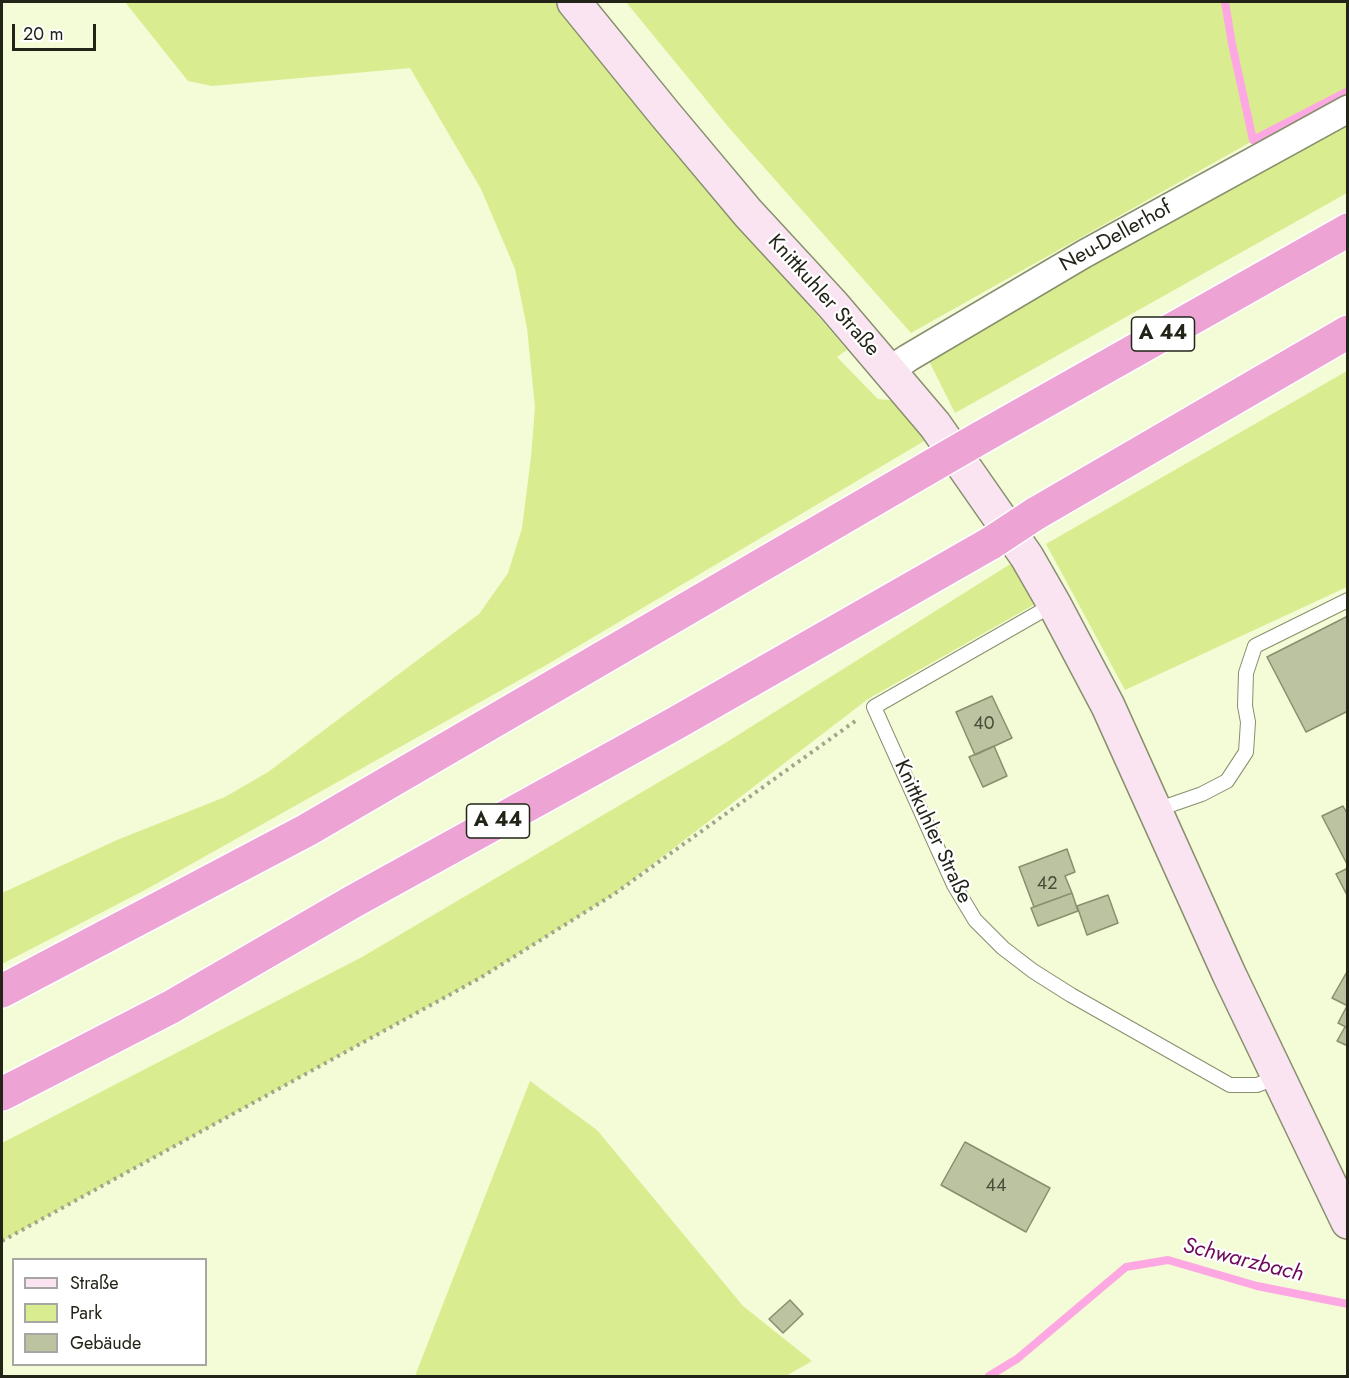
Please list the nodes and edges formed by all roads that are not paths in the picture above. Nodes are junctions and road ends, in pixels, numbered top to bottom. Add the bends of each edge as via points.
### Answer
1 (574, 2) edge
2 (1347, 109) edge
3 (1347, 230) edge
4 (1347, 332) edge
5 (889, 371) junction
6 (1347, 600) edge
7 (1054, 604) junction
8 (1156, 810) junction
9 (2, 991) edge
10 (1278, 1077) junction
11 (2, 1094) edge
12 (1347, 1222) edge

1 - 5 street, Knittkuhler Straße via 748,213
2 - 5 street, Neu-Dellerhof via 1084,254
3 - 9 highway, A 44, bridge via 980,438 307,830
4 - 11 highway, A 44, bridge via 991,543 665,728 171,1007
5 - 7 street, Knittkuhler Straße via 935,425 1027,557
6 - 8 lane via 1255,646 1246,673 1246,752 1227,781
7 - 8 street, Knittkuhler Straße
7 - 10 lane, Knittkuhler Straße via 874,707 954,885 975,920 1003,948 1071,995 1230,1085 1257,1085
8 - 10 street, Knittkuhler Straße
10 - 12 street, Knittkuhler Straße

